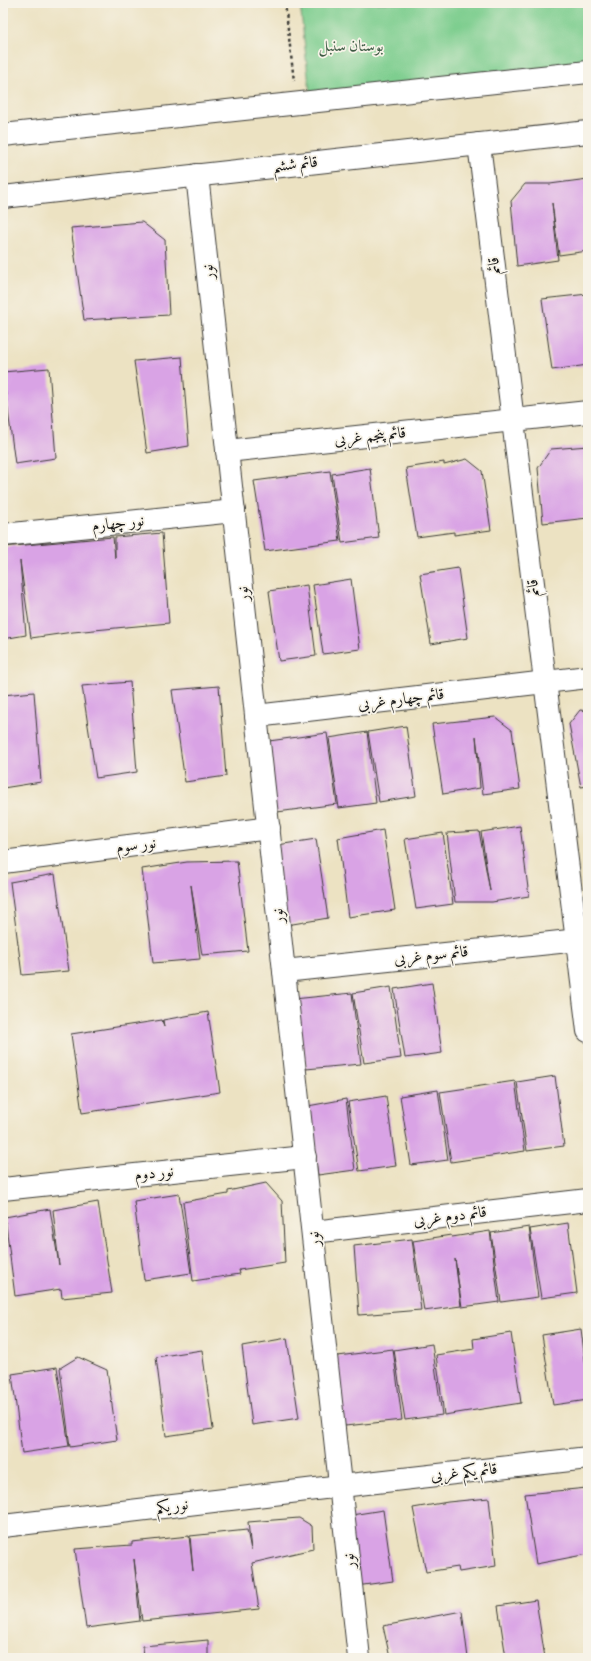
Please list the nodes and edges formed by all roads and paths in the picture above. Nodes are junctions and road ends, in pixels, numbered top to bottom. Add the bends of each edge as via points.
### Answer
1 (285, 3) edge
2 (588, 72) edge
3 (296, 104) junction
4 (588, 132) edge
5 (3, 135) edge
6 (479, 144) junction
7 (197, 175) junction
8 (3, 197) edge
9 (588, 412) edge
10 (513, 420) junction
11 (227, 451) junction
12 (234, 511) junction
13 (3, 535) edge
14 (588, 677) edge
15 (545, 682) junction
16 (256, 716) junction
17 (269, 828) junction
18 (3, 862) edge
19 (582, 940) edge
20 (284, 971) junction
21 (588, 1031) edge
22 (305, 1157) junction
23 (3, 1189) edge
24 (588, 1200) edge
25 (313, 1232) junction
26 (588, 1458) edge
27 (341, 1486) junction
28 (3, 1526) edge
29 (359, 1658) edge

1 - 3 path
2 - 3 street
3 - 5 street
4 - 6 street, قائم ششم
6 - 7 street, قائم ششم
6 - 10 street, قائم
7 - 8 street, قائم ششم
7 - 11 street, نور
9 - 10 street, قائم پنجم غربی
10 - 11 street, قائم پنجم غربی
10 - 15 street, قائم
11 - 12 street, نور
12 - 13 street, نور چهارم
12 - 16 street, نور
14 - 15 street, قائم چهارم غربی
15 - 16 street, قائم چهارم غربی
15 - 19 street, قائم
16 - 17 street, نور
17 - 18 street, نور سوم
17 - 20 street, نور
19 - 20 street, قائم سوم غربی
19 - 21 street, قائم
20 - 22 street, نور
22 - 23 street, نور دوم
22 - 25 street, نور
24 - 25 street, قائم دوم غربی
25 - 27 street, نور
26 - 27 street, قائم یکم غربی
27 - 28 street, نور یکم
27 - 29 street, نور

